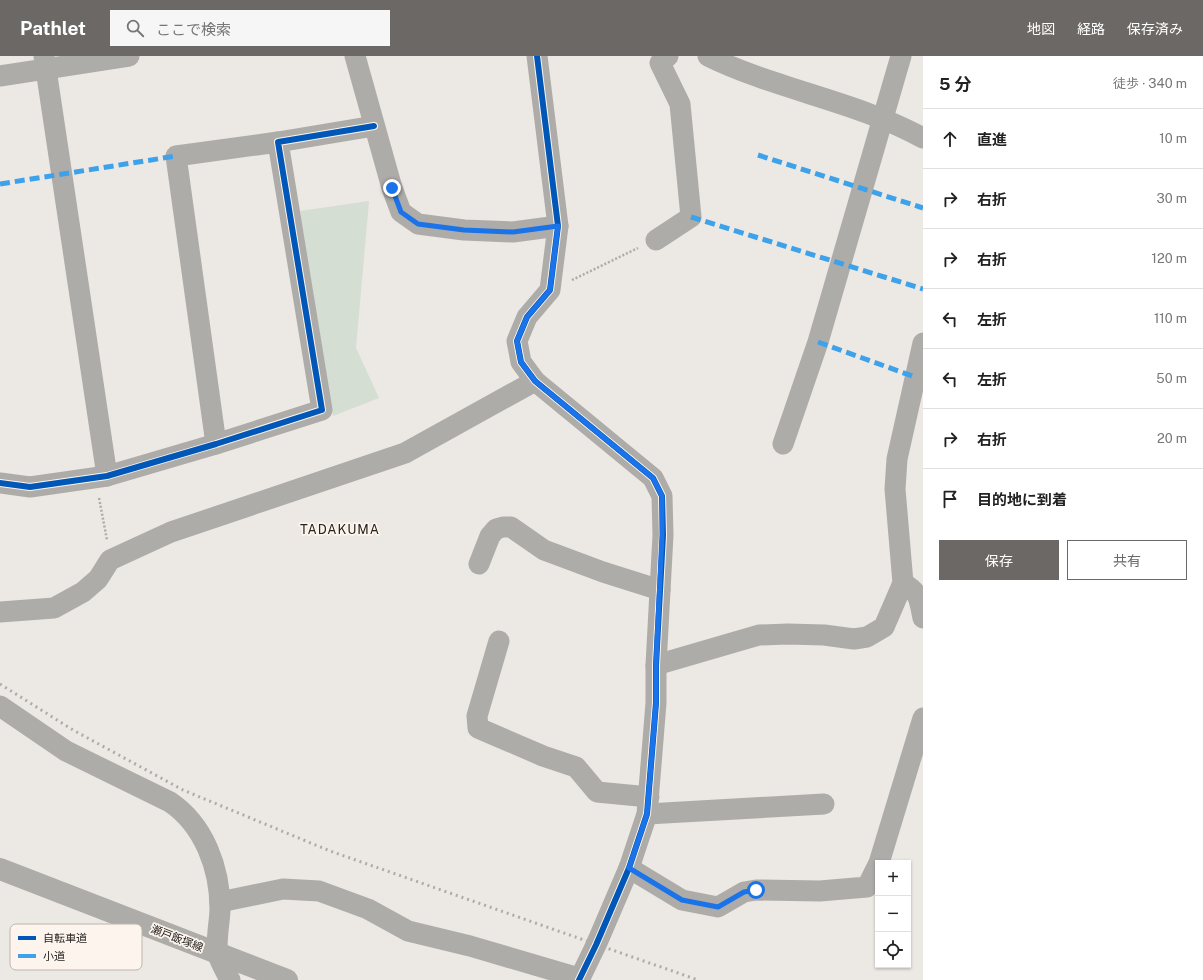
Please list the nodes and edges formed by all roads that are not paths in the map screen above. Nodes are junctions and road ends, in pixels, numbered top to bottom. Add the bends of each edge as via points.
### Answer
1 (129, 56) edge
2 (355, 56) edge
3 (538, 56) edge
4 (668, 56) edge
5 (708, 56) edge
6 (901, 56) edge
7 (45, 62) edge
8 (0, 76) edge
9 (883, 119) junction
10 (374, 126) junction
11 (923, 138) edge
12 (278, 142) junction
13 (558, 226) junction
14 (656, 240) road end
15 (923, 343) edge
16 (535, 381) junction
17 (216, 444) junction
18 (783, 444) dead end
19 (102, 477) junction
20 (0, 483) edge
21 (479, 564) dead end
22 (902, 583) junction
23 (660, 590) junction
24 (0, 612) edge
25 (923, 618) edge
26 (500, 641) dead end
27 (656, 665) junction
28 (0, 706) edge
29 (923, 718) edge
30 (824, 804) dead end
31 (648, 805) junction
32 (879, 860) edge
33 (629, 868) junction
34 (0, 869) edge
35 (875, 870) edge
36 (220, 902) junction
37 (141, 924) edge
38 (142, 924) edge
39 (218, 954) junction
40 (579, 979) edge
41 (230, 980) edge
42 (287, 980) edge

1 - 7 street
2 - 10 street
3 - 13 street
4 - 14 street via 660,63 680,104 691,217
5 - 9 street via 735,69
6 - 9 street
7 - 8 street
7 - 19 street
9 - 11 street
9 - 18 street via 818,342
10 - 12 street
10 - 13 street via 401,212 418,224 464,230 513,232
12 - 17 street via 322,410
12 - 17 street via 176,156
13 - 16 street via 550,290 527,317 517,341 521,362
15 - 22 street via 897,459 894,489
16 - 23 street via 653,478 662,496
16 - 24 street via 405,453 171,532 110,560 98,580 83,592 54,608
17 - 19 street
19 - 20 street via 30,487
21 - 23 street via 490,536 496,529 511,527 544,550
22 - 25 street via 914,590
22 - 27 street via 884,627 867,637 854,639 817,635 759,635
23 - 27 street
26 - 31 street via 477,716 478,728 576,767 597,792
27 - 31 street via 656,703
28 - 36 street via 66,751 170,802 184,812 205,841 216,872
29 - 32 street
30 - 31 street
31 - 33 street
33 - 35 street via 682,900 718,907 744,892 756,890 820,891 867,887
33 - 40 street
34 - 37 main road, 瀬戸飯塚線
36 - 39 street
36 - 40 street via 283,889 319,891 368,909 408,931 470,946
38 - 39 main road, 瀬戸飯塚線
39 - 41 street
39 - 42 main road, 瀬戸飯塚線

